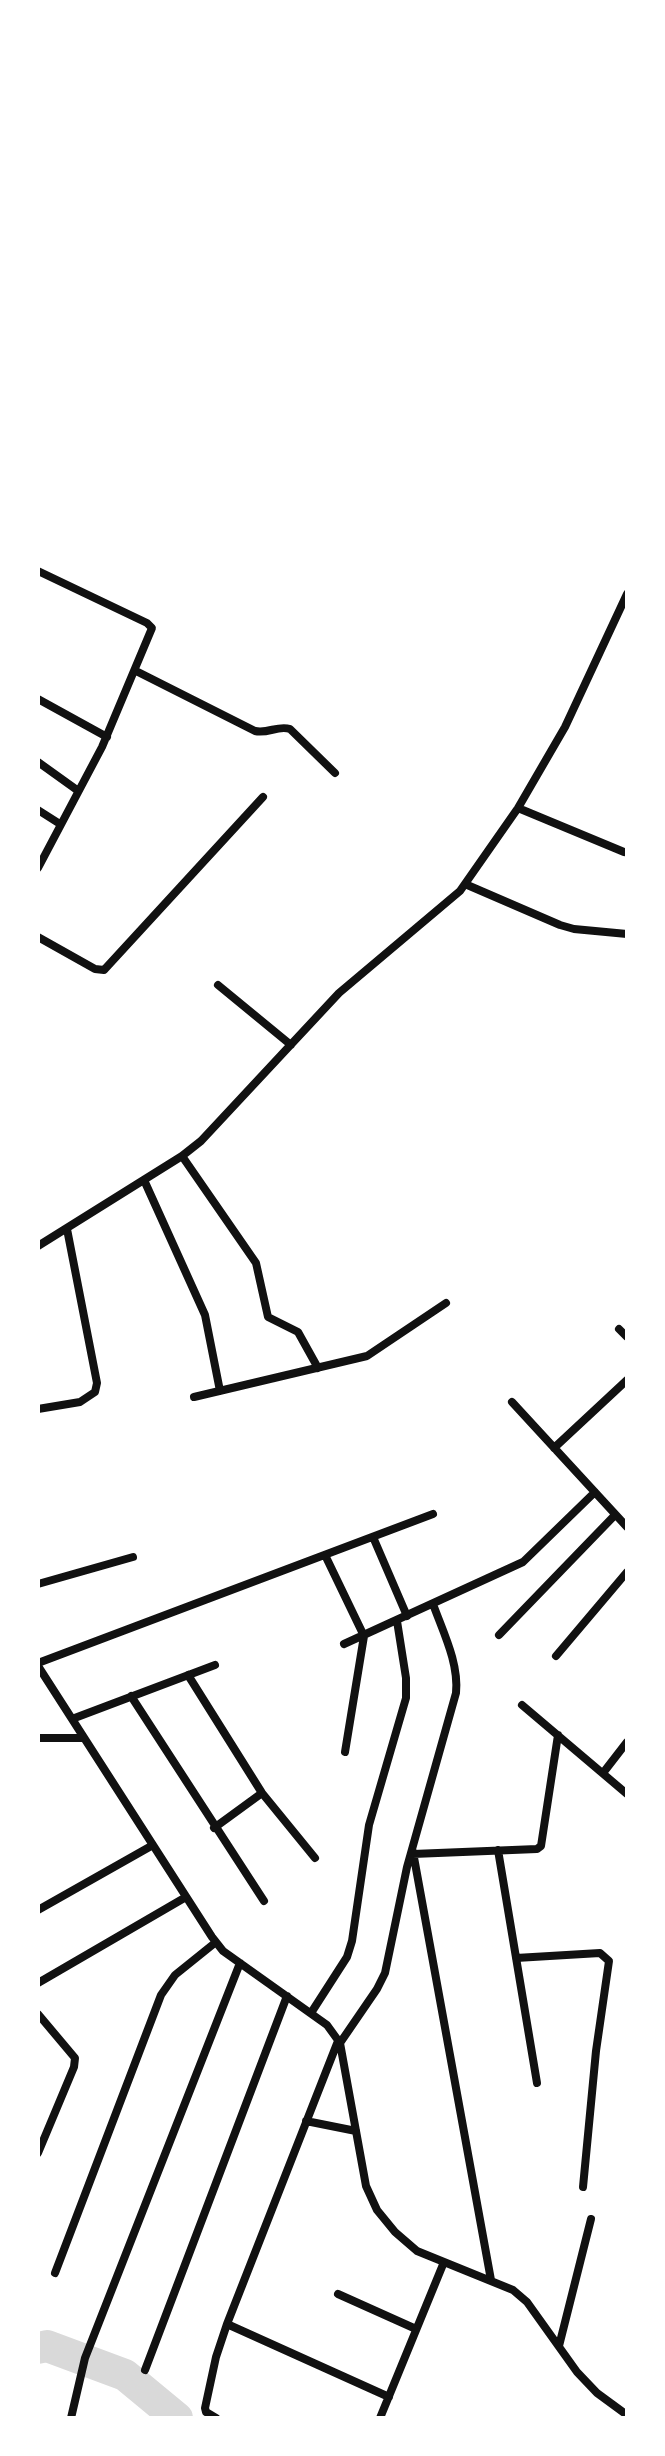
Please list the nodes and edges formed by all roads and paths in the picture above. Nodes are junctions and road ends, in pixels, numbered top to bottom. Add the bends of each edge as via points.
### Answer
1 (38, 571) edge
2 (627, 594) edge
3 (136, 671) junction
4 (38, 699) edge
5 (107, 737) junction
6 (38, 762) edge
7 (335, 773) dead end
8 (77, 790) junction
9 (263, 797) dead end
10 (518, 808) junction
11 (38, 810) edge
12 (60, 824) junction
13 (624, 852) dead end
14 (38, 868) edge
15 (465, 884) junction
16 (627, 934) edge
17 (38, 937) edge
18 (218, 985) dead end
19 (291, 1045) junction
20 (182, 1156) junction
21 (144, 1180) junction
22 (67, 1229) junction
23 (38, 1246) edge
24 (446, 1303) dead end
25 (619, 1329) dead end
26 (627, 1337) edge
27 (318, 1368) junction
28 (627, 1380) edge
29 (220, 1391) junction
30 (194, 1397) dead end
31 (512, 1402) dead end
32 (38, 1409) edge
33 (554, 1448) junction
34 (595, 1492) junction
35 (433, 1514) dead end
36 (615, 1515) junction
37 (627, 1527) edge
38 (373, 1537) junction
39 (325, 1555) junction
40 (133, 1557) dead end
41 (627, 1572) edge
42 (38, 1584) edge
43 (433, 1604) junction
44 (407, 1616) junction
45 (397, 1621) junction
46 (499, 1635) dead end
47 (364, 1636) junction
48 (344, 1644) dead end
49 (556, 1656) dead end
50 (38, 1665) edge
51 (215, 1665) dead end
52 (188, 1675) junction
53 (131, 1696) junction
54 (522, 1705) dead end
55 (72, 1719) junction
56 (558, 1735) junction
57 (38, 1738) edge
58 (84, 1738) junction
59 (627, 1742) edge
60 (345, 1752) dead end
61 (603, 1773) junction
62 (262, 1793) junction
63 (627, 1794) edge
64 (214, 1828) junction
65 (153, 1845) junction
66 (413, 1850) junction
67 (498, 1850) junction
68 (315, 1858) dead end
69 (186, 1897) junction
70 (264, 1901) dead end
71 (38, 1910) edge
72 (216, 1942) junction
73 (516, 1958) junction
74 (240, 1963) junction
75 (38, 1983) edge
76 (287, 1996) junction
77 (311, 2013) junction
78 (38, 2014) edge
79 (339, 2042) junction
80 (537, 2083) dead end
81 (306, 2121) junction
82 (356, 2131) junction
83 (38, 2153) edge
84 (583, 2187) dead end
85 (591, 2219) dead end
86 (444, 2262) junction
87 (55, 2273) dead end
88 (491, 2280) junction
89 (338, 2294) dead end
90 (227, 2324) junction
91 (416, 2329) junction
92 (559, 2346) junction
93 (145, 2370) dead end
94 (389, 2397) junction
95 (627, 2415) edge
96 (71, 2418) edge
97 (216, 2418) edge
98 (380, 2418) edge

1 - 3 street via 150,625 152,633
2 - 10 street via 565,727
3 - 5 street
3 - 7 street via 255,731 290,729
4 - 5 street
5 - 8 street
6 - 8 street
8 - 12 street
9 - 17 street via 104,970
10 - 13 street
10 - 15 street
11 - 12 street
12 - 14 street
15 - 16 street via 560,925
15 - 19 street via 339,993
18 - 19 street
19 - 20 street
20 - 21 street
20 - 27 street via 256,1263 268,1317 298,1332
21 - 22 street
21 - 29 street via 205,1315
22 - 23 street
22 - 32 street via 97,1383 95,1392 80,1402
24 - 27 street via 367,1356
25 - 26 street
27 - 29 street
28 - 33 street
29 - 30 street
31 - 33 street
33 - 34 street
34 - 36 street
34 - 43 street via 523,1562
35 - 38 street
36 - 37 street
36 - 46 street
38 - 39 street
38 - 44 street
39 - 47 street
39 - 50 street
40 - 42 street
41 - 49 street
43 - 44 street
43 - 66 street via 454,1666 456,1693
44 - 45 street
45 - 47 street
45 - 77 street via 406,1698 369,1825 347,1957
47 - 48 street
47 - 60 street
50 - 55 street
51 - 52 street
52 - 53 street
52 - 62 street
53 - 55 street
53 - 64 street
54 - 56 street
55 - 58 street
56 - 61 street
56 - 67 street via 543,1842 537,1849
57 - 58 street
58 - 65 street
59 - 61 street
61 - 63 street
62 - 64 street
62 - 68 street
64 - 70 street
65 - 69 street
65 - 71 street
66 - 67 street
66 - 79 street via 385,1973
66 - 88 street
67 - 73 street
69 - 72 street
69 - 75 street
72 - 74 street
72 - 87 street via 175,1975 161,1995
73 - 80 street
73 - 84 street via 600,1953 609,1961
74 - 76 street
74 - 96 street via 85,2358
76 - 77 street
76 - 93 street
77 - 79 street
78 - 83 street via 75,2058
79 - 81 street
79 - 82 street
81 - 82 street
81 - 90 street
82 - 86 street via 366,2186 377,2210 417,2251
85 - 92 street
86 - 88 street
86 - 91 street
88 - 92 street via 527,2302
89 - 91 street
90 - 94 street
90 - 97 street via 205,2408
91 - 94 street
92 - 95 street via 597,2393
94 - 98 street

